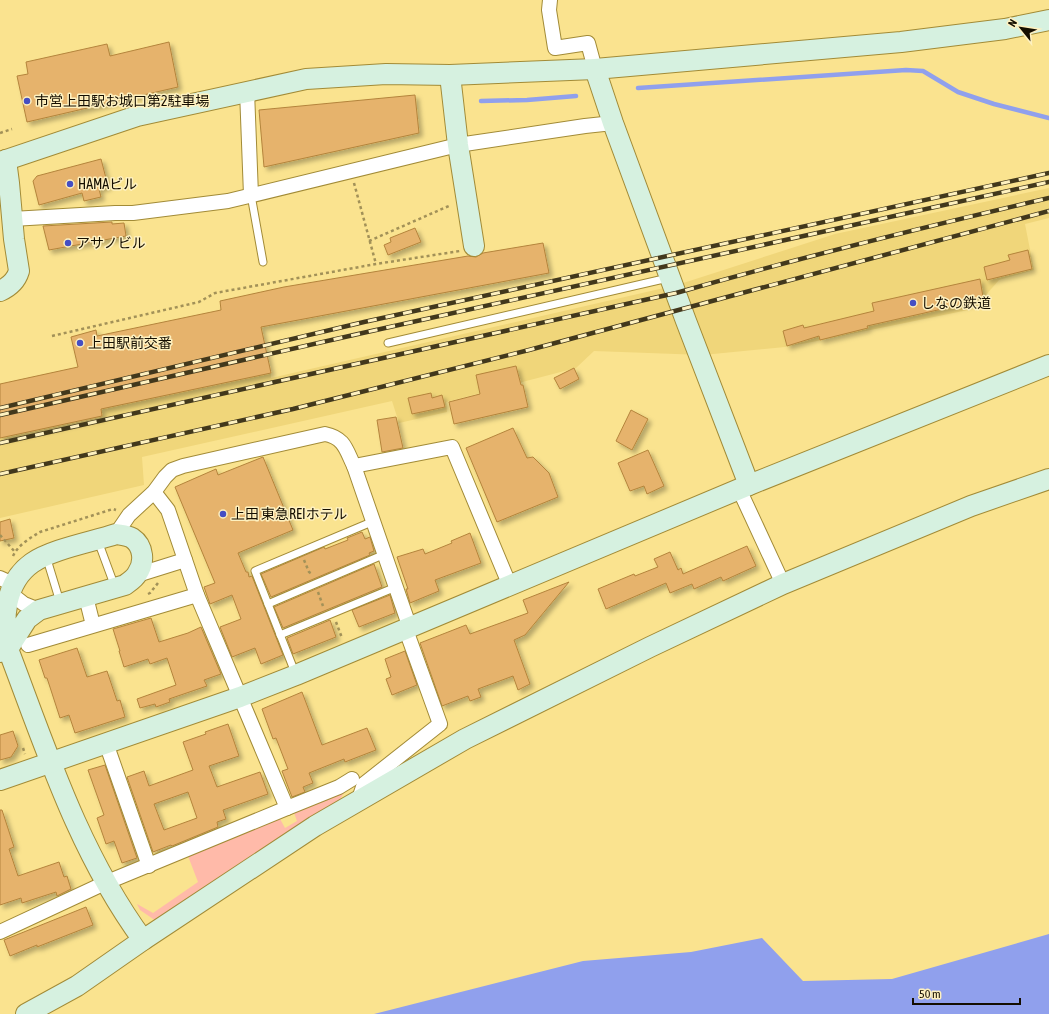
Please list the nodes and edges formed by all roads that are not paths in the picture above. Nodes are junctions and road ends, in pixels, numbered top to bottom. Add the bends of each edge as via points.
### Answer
1 (550, 0) edge
2 (1049, 20) edge
3 (595, 69) junction
4 (450, 76) junction
5 (247, 91) junction
6 (612, 123) junction
7 (458, 145) junction
8 (3, 161) edge
9 (251, 195) junction
10 (4, 214) edge
11 (475, 250) road end
12 (263, 262) dead end
13 (670, 277) junction
14 (0, 292) edge
15 (388, 343) dead end
16 (1049, 365) edge
17 (354, 466) junction
18 (1049, 479) edge
19 (744, 487) junction
20 (154, 492) junction
21 (374, 521) junction
22 (116, 534) junction
23 (98, 540) junction
24 (385, 554) junction
25 (46, 556) junction
26 (185, 560) junction
27 (137, 575) junction
28 (783, 584) junction
29 (8, 585) edge
30 (510, 586) junction
31 (115, 588) junction
32 (396, 588) junction
33 (197, 595) junction
34 (86, 597) junction
35 (60, 604) junction
36 (268, 604) junction
37 (39, 610) junction
38 (93, 625) junction
39 (408, 629) junction
40 (280, 635) junction
41 (28, 645) dead end
42 (4, 651) edge
43 (296, 675) junction
44 (240, 697) junction
45 (106, 743) junction
46 (51, 762) junction
47 (352, 779) dead end
48 (0, 780) edge
49 (358, 802) junction
50 (287, 808) junction
51 (149, 866) junction
52 (106, 883) junction
53 (0, 932) edge
54 (143, 940) junction
55 (26, 1014) edge

1 - 3 street via 549,10 555,48 588,43
2 - 3 street via 1005,29 901,42
3 - 4 street
3 - 6 street
4 - 5 street via 386,74 306,79
4 - 7 street
5 - 8 street via 136,116
5 - 9 street
6 - 7 street
6 - 13 street
7 - 9 street
7 - 11 street
8 - 10 street via 9,183
9 - 10 street via 133,213
9 - 12 lane
10 - 14 street via 14,239 20,271 12,284
13 - 15 lane
13 - 19 street
16 - 19 street
17 - 20 street via 342,441 325,434 183,466 172,470
17 - 21 street
17 - 30 street via 452,447
18 - 28 street via 971,506
19 - 28 street
19 - 30 street
20 - 22 street via 130,515
20 - 26 street via 168,510
21 - 24 street
21 - 36 lane via 255,571
22 - 23 street
22 - 27 street via 127,536 139,545 143,558
23 - 25 street
23 - 31 lane
24 - 32 street
24 - 36 lane
25 - 29 street via 32,563
25 - 35 lane
26 - 27 street
26 - 33 street
27 - 31 street via 125,585
28 - 49 street via 472,736
29 - 37 street via 24,604
29 - 42 street
30 - 39 street
31 - 34 street
32 - 39 street
32 - 40 lane
33 - 38 street
33 - 44 street
34 - 35 street
34 - 38 street
35 - 37 street
36 - 40 lane
37 - 42 street via 27,619
38 - 41 street
39 - 43 street
39 - 49 street via 440,724 364,784
40 - 43 lane
42 - 46 street
43 - 44 street
44 - 45 street
44 - 50 street
45 - 46 street
45 - 51 street
46 - 48 street
46 - 52 street
47 - 50 street via 339,787
49 - 54 street via 315,826
50 - 51 street
51 - 52 street
52 - 53 street
52 - 54 street
54 - 55 street via 77,986

